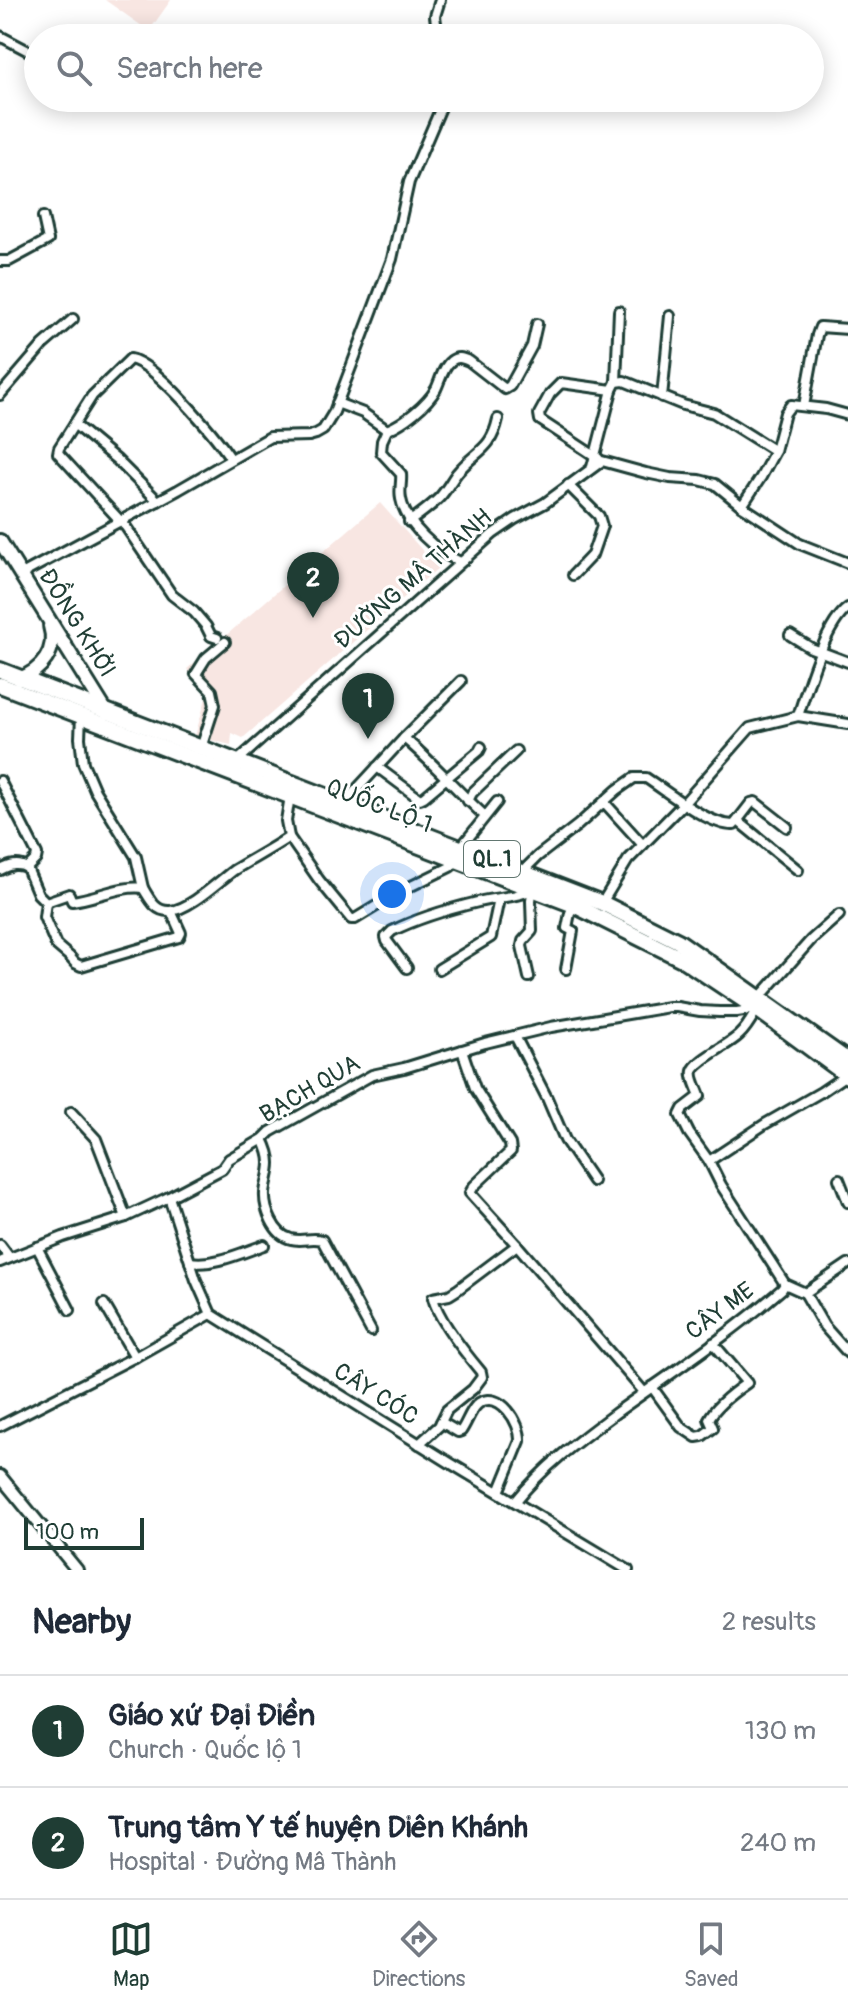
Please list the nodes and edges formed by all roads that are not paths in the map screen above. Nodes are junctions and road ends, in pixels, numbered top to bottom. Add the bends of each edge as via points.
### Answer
1 (440, 0) edge
2 (436, 24) edge
3 (0, 36) edge
4 (24, 49) edge
5 (439, 112) edge
6 (43, 217) dead end
7 (0, 261) edge
8 (619, 311) dead end
9 (670, 316) dead end
10 (73, 319) dead end
11 (537, 324) dead end
12 (848, 329) edge
13 (614, 386) junction
14 (0, 395) edge
15 (662, 397) junction
16 (337, 403) junction
17 (804, 406) junction
18 (848, 415) edge
19 (498, 419) dead end
20 (75, 425) junction
21 (387, 430) junction
22 (775, 451) junction
23 (598, 458) junction
24 (231, 459) junction
25 (568, 485) junction
26 (158, 501) junction
27 (742, 506) junction
28 (119, 521) junction
29 (409, 522) junction
30 (0, 541) edge
31 (460, 562) junction
32 (848, 563) edge
33 (20, 575) junction
34 (573, 575) dead end
35 (848, 608) edge
36 (47, 619) junction
37 (790, 635) dead end
38 (821, 652) junction
39 (848, 662) edge
40 (0, 670) edge
41 (22, 679) junction
42 (461, 681) dead end
43 (0, 685) edge
44 (107, 712) junction
45 (81, 716) junction
46 (798, 716) junction
47 (848, 724) edge
48 (116, 729) junction
49 (404, 738) junction
50 (481, 747) dead end
51 (201, 748) junction
52 (516, 751) dead end
53 (236, 762) junction
54 (377, 767) junction
55 (447, 779) junction
56 (0, 781) edge
57 (290, 796) junction
58 (468, 801) junction
59 (497, 802) dead end
60 (604, 802) junction
61 (344, 803) junction
62 (684, 803) junction
63 (485, 816) junction
64 (738, 821) junction
65 (787, 827) dead end
66 (289, 837) junction
67 (643, 845) junction
68 (460, 853) junction
69 (27, 868) junction
70 (0, 870) edge
71 (798, 870) dead end
72 (522, 872) junction
73 (143, 888) junction
74 (534, 890) junction
75 (499, 899) junction
76 (46, 902) junction
77 (602, 903) junction
78 (574, 905) junction
79 (171, 911) junction
80 (839, 915) dead end
81 (407, 968) dead end
82 (439, 969) dead end
83 (566, 969) dead end
84 (529, 977) dead end
85 (758, 1003) junction
86 (515, 1036) junction
87 (462, 1050) junction
88 (847, 1071) edge
89 (71, 1112) dead end
90 (263, 1139) junction
91 (709, 1161) junction
92 (839, 1179) dead end
93 (593, 1181) dead end
94 (169, 1197) junction
95 (848, 1202) edge
96 (126, 1217) junction
97 (0, 1245) edge
98 (264, 1245) dead end
99 (517, 1245) junction
100 (37, 1247) junction
101 (4, 1259) edge
102 (190, 1262) junction
103 (848, 1264) edge
104 (785, 1284) junction
105 (805, 1293) junction
106 (104, 1304) dead end
107 (70, 1310) dead end
108 (211, 1314) junction
109 (371, 1331) dead end
110 (713, 1343) junction
111 (848, 1353) edge
112 (135, 1357) junction
113 (648, 1389) junction
114 (441, 1422) junction
115 (0, 1426) edge
116 (419, 1444) junction
117 (0, 1476) edge
118 (499, 1492) junction
119 (516, 1501) junction
120 (77, 1570) edge
121 (628, 1570) edge

1 - 2 street
3 - 4 street
5 - 16 street via 409,182 392,259
6 - 7 street via 48,240
8 - 13 street
9 - 15 street
10 - 14 street
11 - 21 street via 532,346 510,386 505,389 469,361 456,358 447,364 434,394
12 - 17 street via 820,327
13 - 15 street via 624,381
13 - 23 street
13 - 23 street via 561,383 539,414 540,420
15 - 22 street via 714,413
16 - 21 street
16 - 24 street via 329,422 316,434 270,437
17 - 18 street
17 - 22 street via 791,405 785,413
19 - 29 street via 484,449 456,474 441,497
20 - 24 street via 92,396 135,359 174,393
20 - 26 street
20 - 28 street via 58,453
21 - 29 street via 380,448 401,474 400,495
22 - 27 street
23 - 25 street, ĐƯỜNG MÂ THÀNH
23 - 27 street via 646,473 715,484
24 - 26 street
25 - 31 street, ĐƯỜNG MÂ THÀNH
25 - 34 street via 599,516 602,526 592,555
26 - 28 street
27 - 32 street via 800,544
28 - 33 street
28 - 51 street via 172,595 221,640 196,674 212,691 215,705
29 - 31 street
30 - 33 main road, ĐỒNG KHỞI
31 - 53 street, ĐƯỜNG MÂ THÀNH
33 - 36 main road, ĐỒNG KHỞI
35 - 38 street
36 - 41 main road via 51,649 39,669
36 - 44 main road, ĐỒNG KHỞI
37 - 38 street
38 - 39 street
38 - 46 street
40 - 41 highway, QUỐC LỘ 1 / QL.1
41 - 43 main road
41 - 44 highway, QUỐC LỘ 1 / QL.1
42 - 49 street
43 - 45 highway, QUỐC LỘ 1 / QL.1
44 - 48 main road, ĐỒNG KHỞI
44 - 51 highway, QUỐC LỘ 1 / QL.1
45 - 48 highway, QUỐC LỘ 1 / QL.1
45 - 73 street via 83,763 136,857
46 - 47 street
46 - 62 street via 750,728
48 - 57 highway, QUỐC LỘ 1 / QL.1
49 - 54 street
49 - 55 street
50 - 55 street
51 - 53 highway, QUỐC LỘ 1 / QL.1
52 - 58 street
53 - 61 highway, QUỐC LỘ 1 / QL.1
54 - 55 street via 420,799
54 - 61 street
55 - 58 street
56 - 69 street via 37,854
57 - 66 street
57 - 68 highway, QUỐC LỘ 1 / QL.1
58 - 63 street
59 - 63 street
60 - 62 street via 641,777
60 - 67 street
60 - 72 street
61 - 68 highway, QUỐC LỘ 1 / QL.1
62 - 64 street via 715,822 729,826
62 - 67 street
63 - 68 street
64 - 65 street via 755,802
64 - 71 street
66 - 68 street via 351,919 450,867
66 - 79 street
67 - 77 street
68 - 72 highway, QUỐC LỘ 1 / QL.1
68 - 74 highway, QUỐC LỘ 1 / QL.1
69 - 70 street via 18,864
69 - 76 street
72 - 77 highway, QUỐC LỘ 1 / QL.1
73 - 76 street via 72,901 69,894
73 - 79 street via 157,908
74 - 75 street
74 - 78 highway, QUỐC LỘ 1 / QL.1
74 - 84 street via 532,931 522,946
75 - 81 street via 392,931 387,941
75 - 82 street via 491,937
76 - 79 street via 44,917 56,945 81,966 179,937
77 - 85 highway, QUỐC LỘ 1 / QL.1 via 678,941
78 - 83 street via 567,923 573,931
78 - 85 highway, QUỐC LỘ 1 / QL.1
80 - 85 street
85 - 86 street, BẠCH QUA via 737,1012 669,1007
85 - 88 highway, QUỐC LỘ 1 / QL.1
85 - 91 street, CÂY ME via 738,1037 693,1071 700,1096 680,1115
86 - 87 street, BẠCH QUA
86 - 93 street via 565,1140
87 - 90 street, BẠCH QUA via 360,1080
87 - 99 street via 475,1088 511,1151 470,1193
88 - 91 street
89 - 96 street via 96,1139
90 - 94 street, BẠCH QUA via 222,1169
90 - 109 street via 269,1151 265,1197 271,1219 288,1239 322,1240
91 - 104 street, CÂY ME
92 - 95 street
94 - 96 street, BẠCH QUA
94 - 102 street
96 - 100 street, BẠCH QUA
97 - 101 street
98 - 102 street via 204,1263
99 - 113 street
99 - 114 street via 457,1290 433,1298 482,1374 478,1385 447,1410
100 - 101 street, BẠCH QUA
100 - 107 street
102 - 108 street
103 - 105 street
104 - 105 street
104 - 110 street, CÂY ME
105 - 111 street
106 - 112 street
108 - 112 street
108 - 116 street, CÂY CÓC
110 - 113 street, CÂY ME
110 - 113 street via 747,1383 713,1412 713,1428 702,1436 681,1427
112 - 115 street
113 - 119 street, CÂY ME via 559,1457
114 - 116 street
114 - 118 street via 458,1432 480,1403 498,1402 506,1409 521,1435
116 - 118 street, CÂY CÓC
117 - 120 street
118 - 119 street, CÂY CÓC
119 - 121 street, CÂY CÓC

